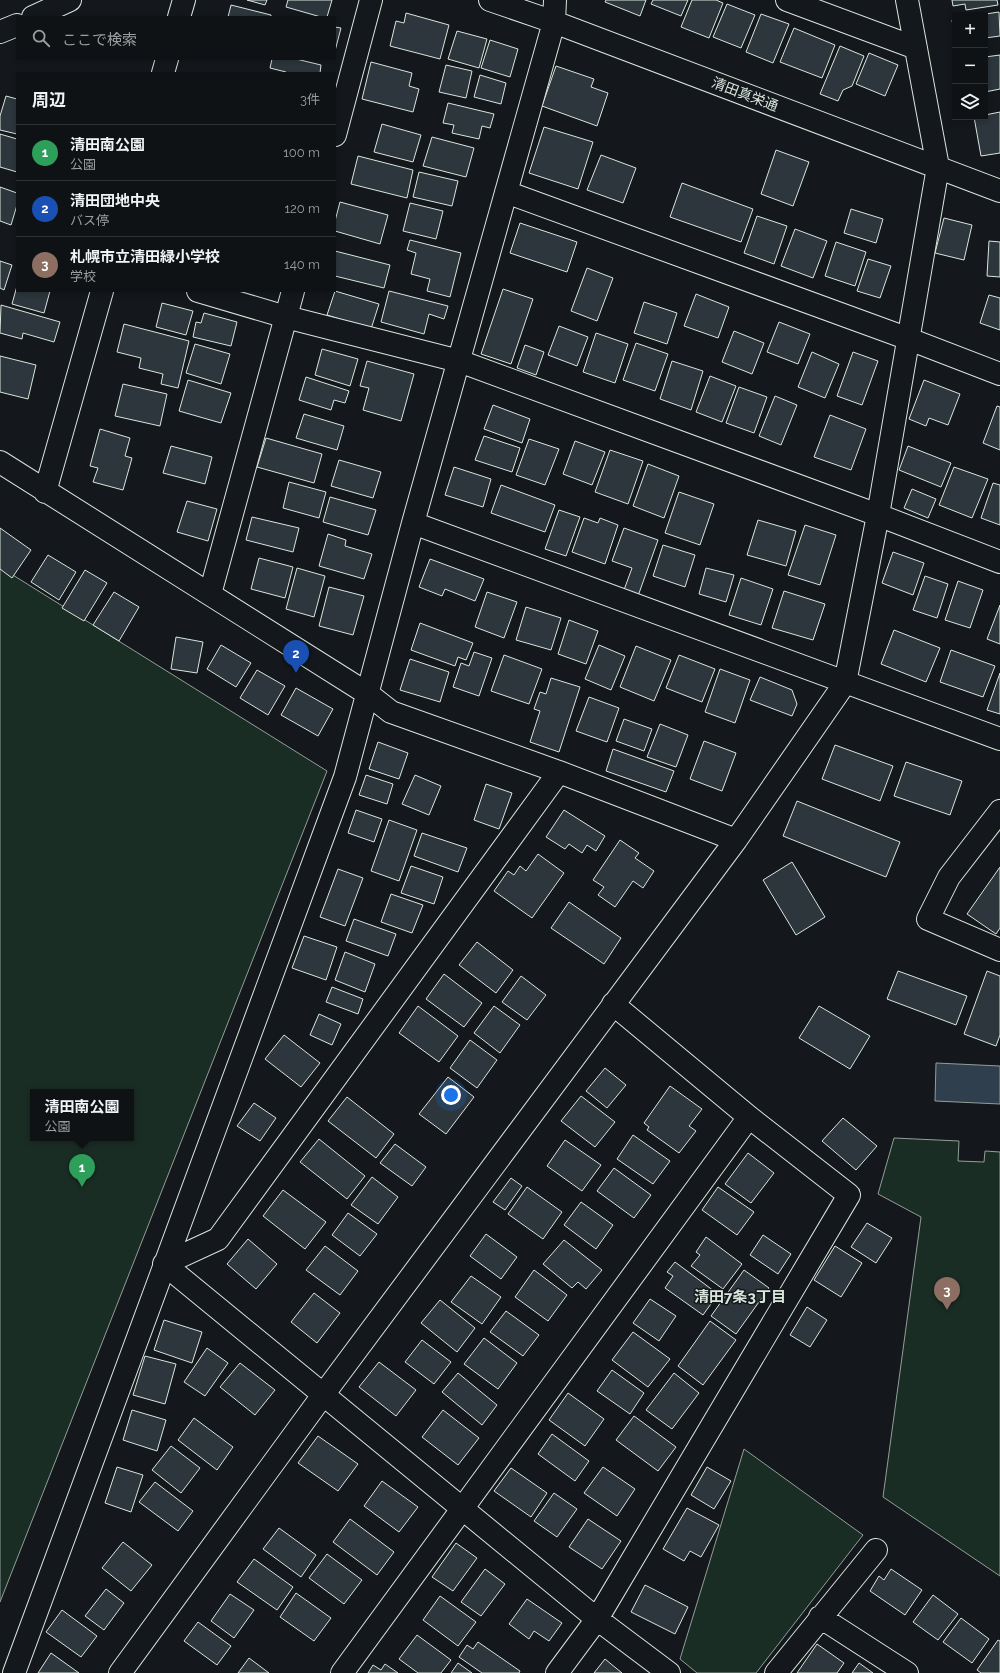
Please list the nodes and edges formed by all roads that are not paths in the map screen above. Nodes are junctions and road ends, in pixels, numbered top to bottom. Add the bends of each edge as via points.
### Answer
1 (70, 0) edge
2 (184, 0) edge
3 (371, 0) edge
4 (490, 0) edge
5 (555, 0) edge
6 (787, 0) edge
7 (907, 0) edge
8 (35, 16) edge
9 (179, 16) edge
10 (554, 22) junction
11 (16, 24) edge
12 (0, 32) edge
13 (916, 48) junction
14 (167, 60) edge
15 (163, 72) edge
16 (336, 131) edge
17 (938, 167) junction
18 (1000, 191) edge
19 (506, 192) junction
20 (102, 292) edge
21 (201, 292) edge
22 (293, 292) edge
23 (286, 317) junction
24 (909, 339) junction
25 (459, 361) junction
26 (1000, 374) edge
27 (0, 462) edge
28 (45, 492) junction
29 (878, 515) junction
30 (413, 523) junction
31 (1000, 562) edge
32 (210, 594) junction
33 (844, 683) junction
34 (368, 694) junction
35 (1000, 739) edge
36 (559, 772) junction
37 (1000, 811) edge
38 (736, 840) junction
39 (1000, 950) edge
40 (613, 1004) junction
41 (749, 1117) junction
42 (164, 1264) junction
43 (323, 1395) junction
44 (462, 1509) junction
45 (876, 1550) dead end
46 (820, 1617) junction
47 (597, 1619) junction
48 (14, 1673) edge
49 (120, 1673) edge
50 (342, 1673) edge
51 (557, 1673) edge
52 (669, 1673) edge
53 (776, 1673) edge
54 (907, 1673) edge

1 - 8 street
2 - 9 street
3 - 16 street
4 - 10 street, 清田真栄通
5 - 10 street
6 - 13 street
7 - 13 street
10 - 17 street, 清田真栄通
10 - 19 street
11 - 12 street
13 - 17 street
14 - 15 street
17 - 18 street, 清田真栄通
17 - 24 street
19 - 24 street
19 - 25 street
20 - 28 street
21 - 23 street
22 - 23 street
23 - 25 street
23 - 32 street
24 - 26 street
24 - 29 street
25 - 29 street
25 - 30 street
27 - 28 street
28 - 32 street
29 - 31 street
29 - 33 street
30 - 33 street
30 - 34 street
32 - 34 street
33 - 35 street
33 - 38 street
34 - 36 street via 391,712
34 - 42 street via 345,777
36 - 38 street
36 - 42 street via 218,1239
37 - 39 street via 949,877 928,919
38 - 40 street
40 - 41 street
40 - 43 street
41 - 44 street
41 - 47 street via 849,1195
42 - 43 street
42 - 48 street
43 - 44 street
43 - 49 street
44 - 47 street
44 - 50 street
45 - 46 street
46 - 53 street
46 - 54 street
47 - 51 street
47 - 52 street

